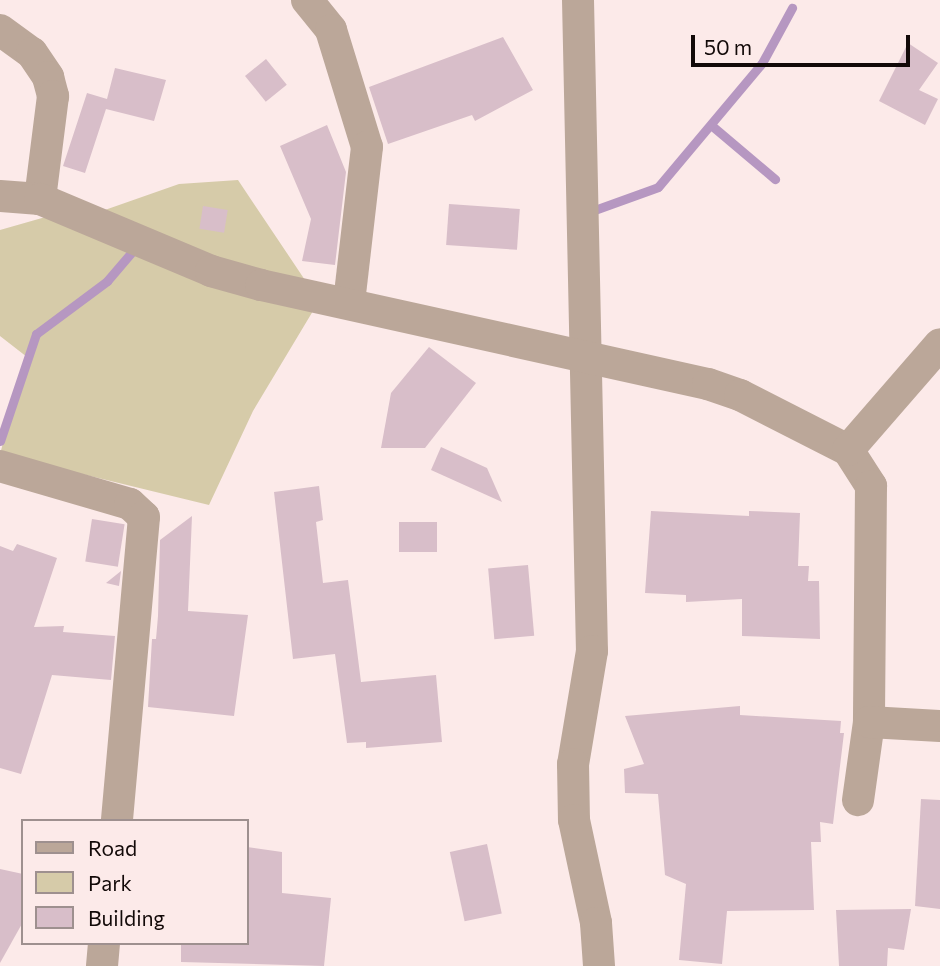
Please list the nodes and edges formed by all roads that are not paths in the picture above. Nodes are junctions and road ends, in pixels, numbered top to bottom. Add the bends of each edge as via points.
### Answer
1 (307, 0) edge
2 (578, 0) edge
3 (0, 30) edge
4 (0, 196) edge
5 (40, 199) junction
6 (349, 303) junction
7 (940, 344) edge
8 (585, 356) junction
9 (848, 450) junction
10 (0, 466) edge
11 (869, 722) junction
12 (940, 726) edge
13 (858, 800) dead end
14 (117, 819) edge
15 (104, 945) edge
16 (102, 966) edge
17 (599, 966) edge

1 - 6 street via 331,30 367,147
2 - 8 street
3 - 5 street via 32,53 48,77 52,96
4 - 5 street
5 - 6 street via 211,271
6 - 8 street
7 - 9 street
8 - 9 street via 740,395
8 - 17 street via 592,651 573,764 574,820 596,923
9 - 11 street via 872,486
10 - 14 street via 130,504 145,517
11 - 12 street
11 - 13 street
15 - 16 street

